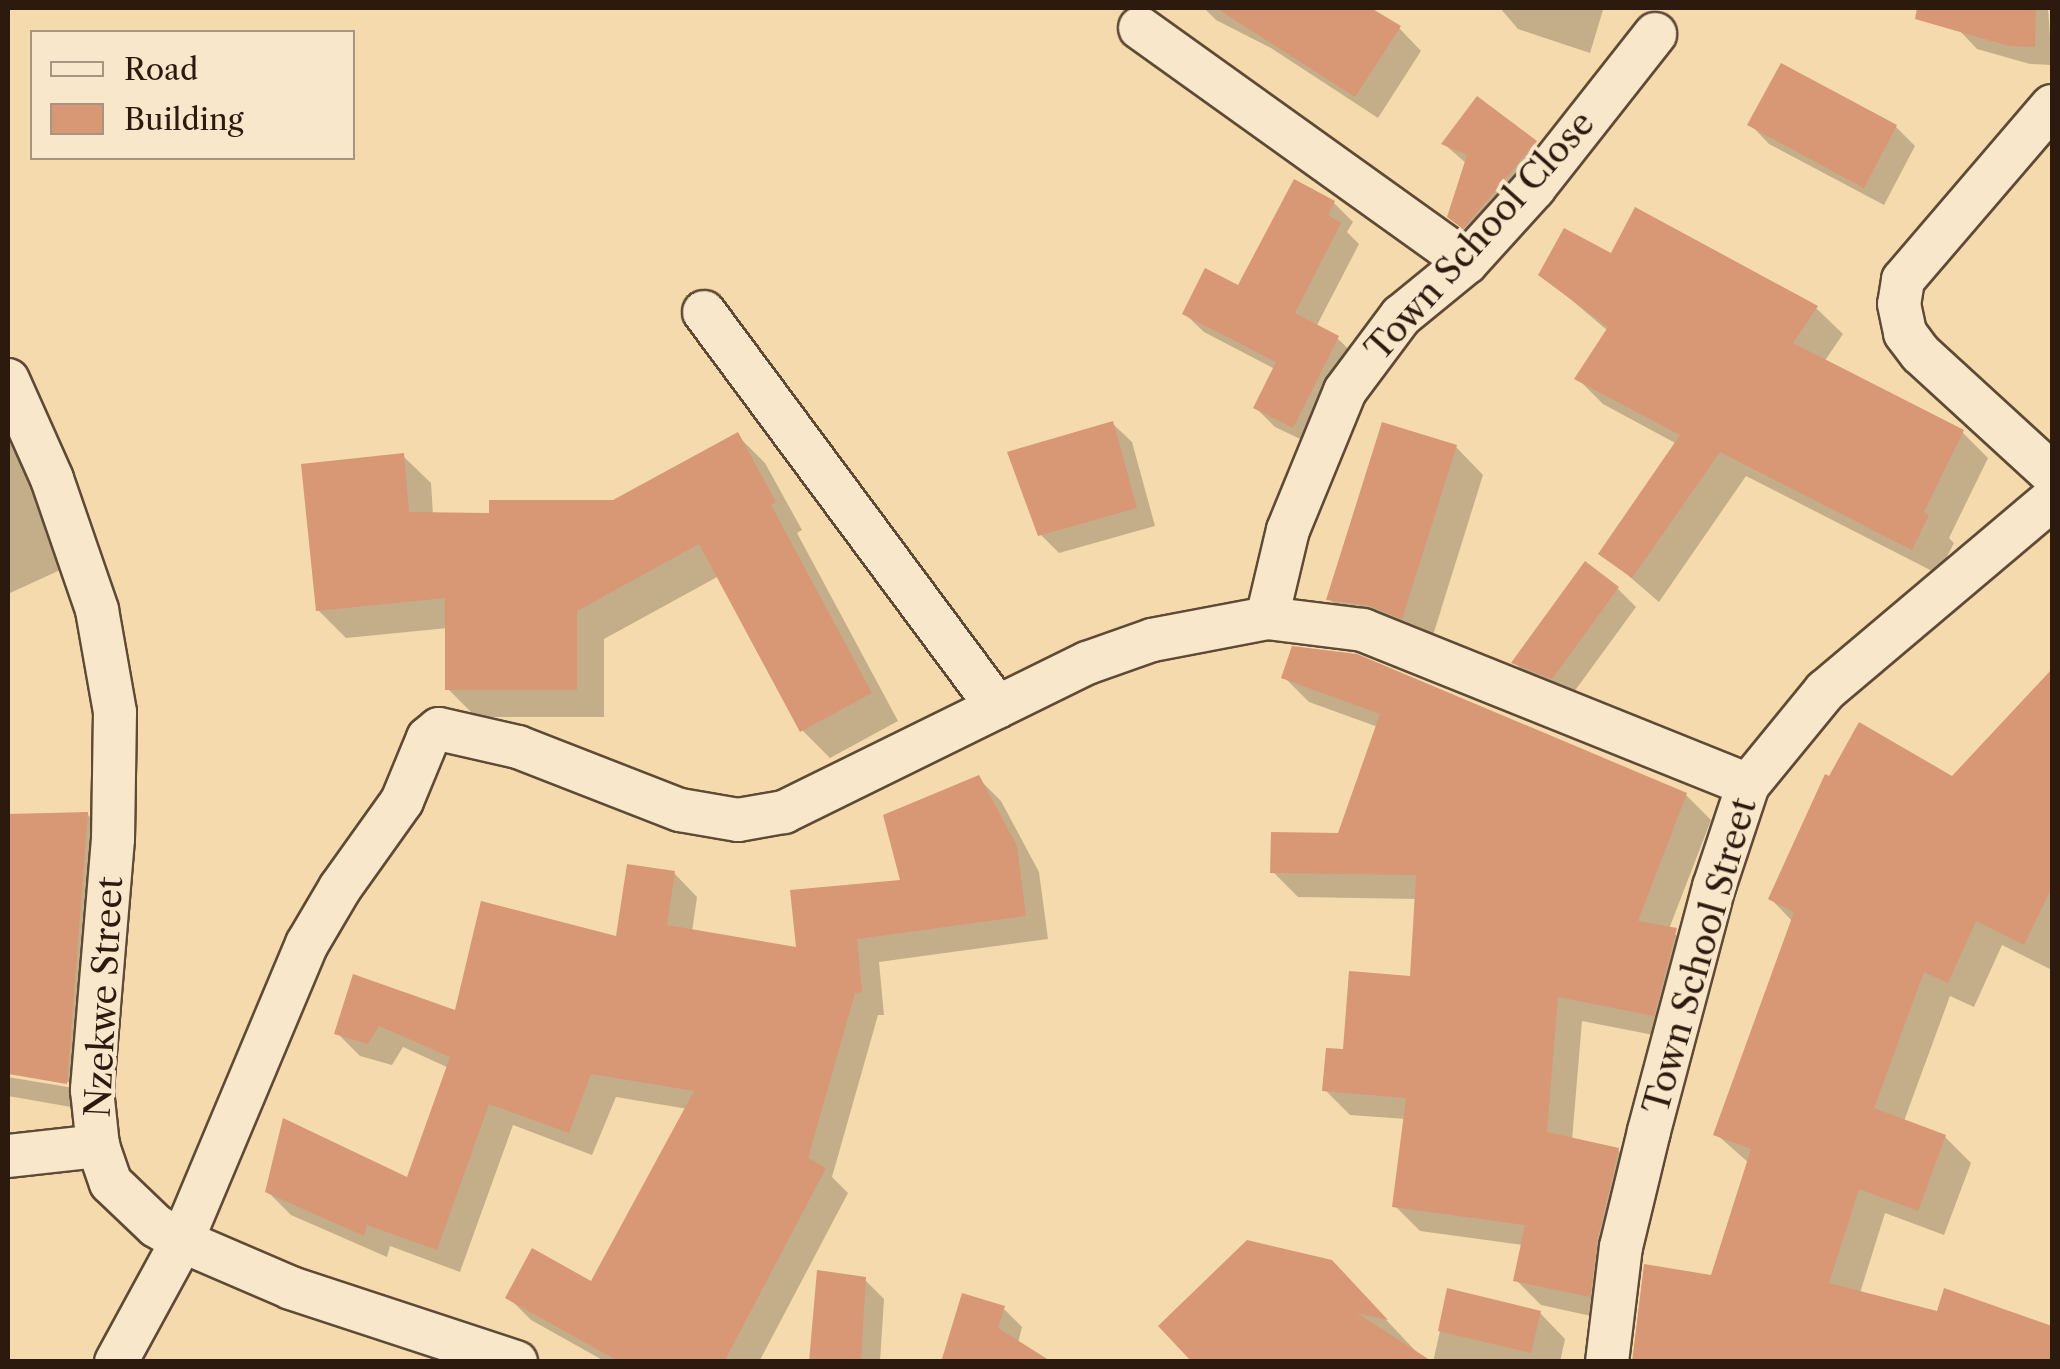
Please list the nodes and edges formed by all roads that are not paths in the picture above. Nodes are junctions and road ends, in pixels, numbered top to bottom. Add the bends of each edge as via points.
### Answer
1 (1140, 28) dead end
2 (1654, 34) dead end
3 (2052, 106) edge
4 (1467, 262) junction
5 (704, 312) dead end
6 (8, 380) edge
7 (2052, 474) edge
8 (2052, 499) edge
9 (1267, 618) junction
10 (997, 707) junction
11 (1748, 785) junction
12 (98, 1146) junction
13 (8, 1156) edge
14 (182, 1241) junction
15 (116, 1362) edge
16 (516, 1362) edge
17 (1607, 1362) edge

1 - 4 street
2 - 4 street, Town School Close
3 - 7 street via 1903,280 1899,304 1905,332 1921,354
4 - 9 street, Town School Close via 1401,316 1344,392 1288,530
5 - 10 street
6 - 12 street, Nzekwe Street via 52,478 97,610 115,712 113,839 92,1090
8 - 11 street, Town School Street via 1825,690
9 - 10 street via 1152,640
9 - 11 street via 1363,630
10 - 14 street via 784,812 738,820 680,810 518,747 439,729 428,738 402,801 308,944
11 - 17 street, Town School Street via 1635,1189
12 - 13 street
12 - 14 street, Nzekwe Street via 111,1184
14 - 15 street
14 - 16 street, Nzekwe Street via 291,1288

